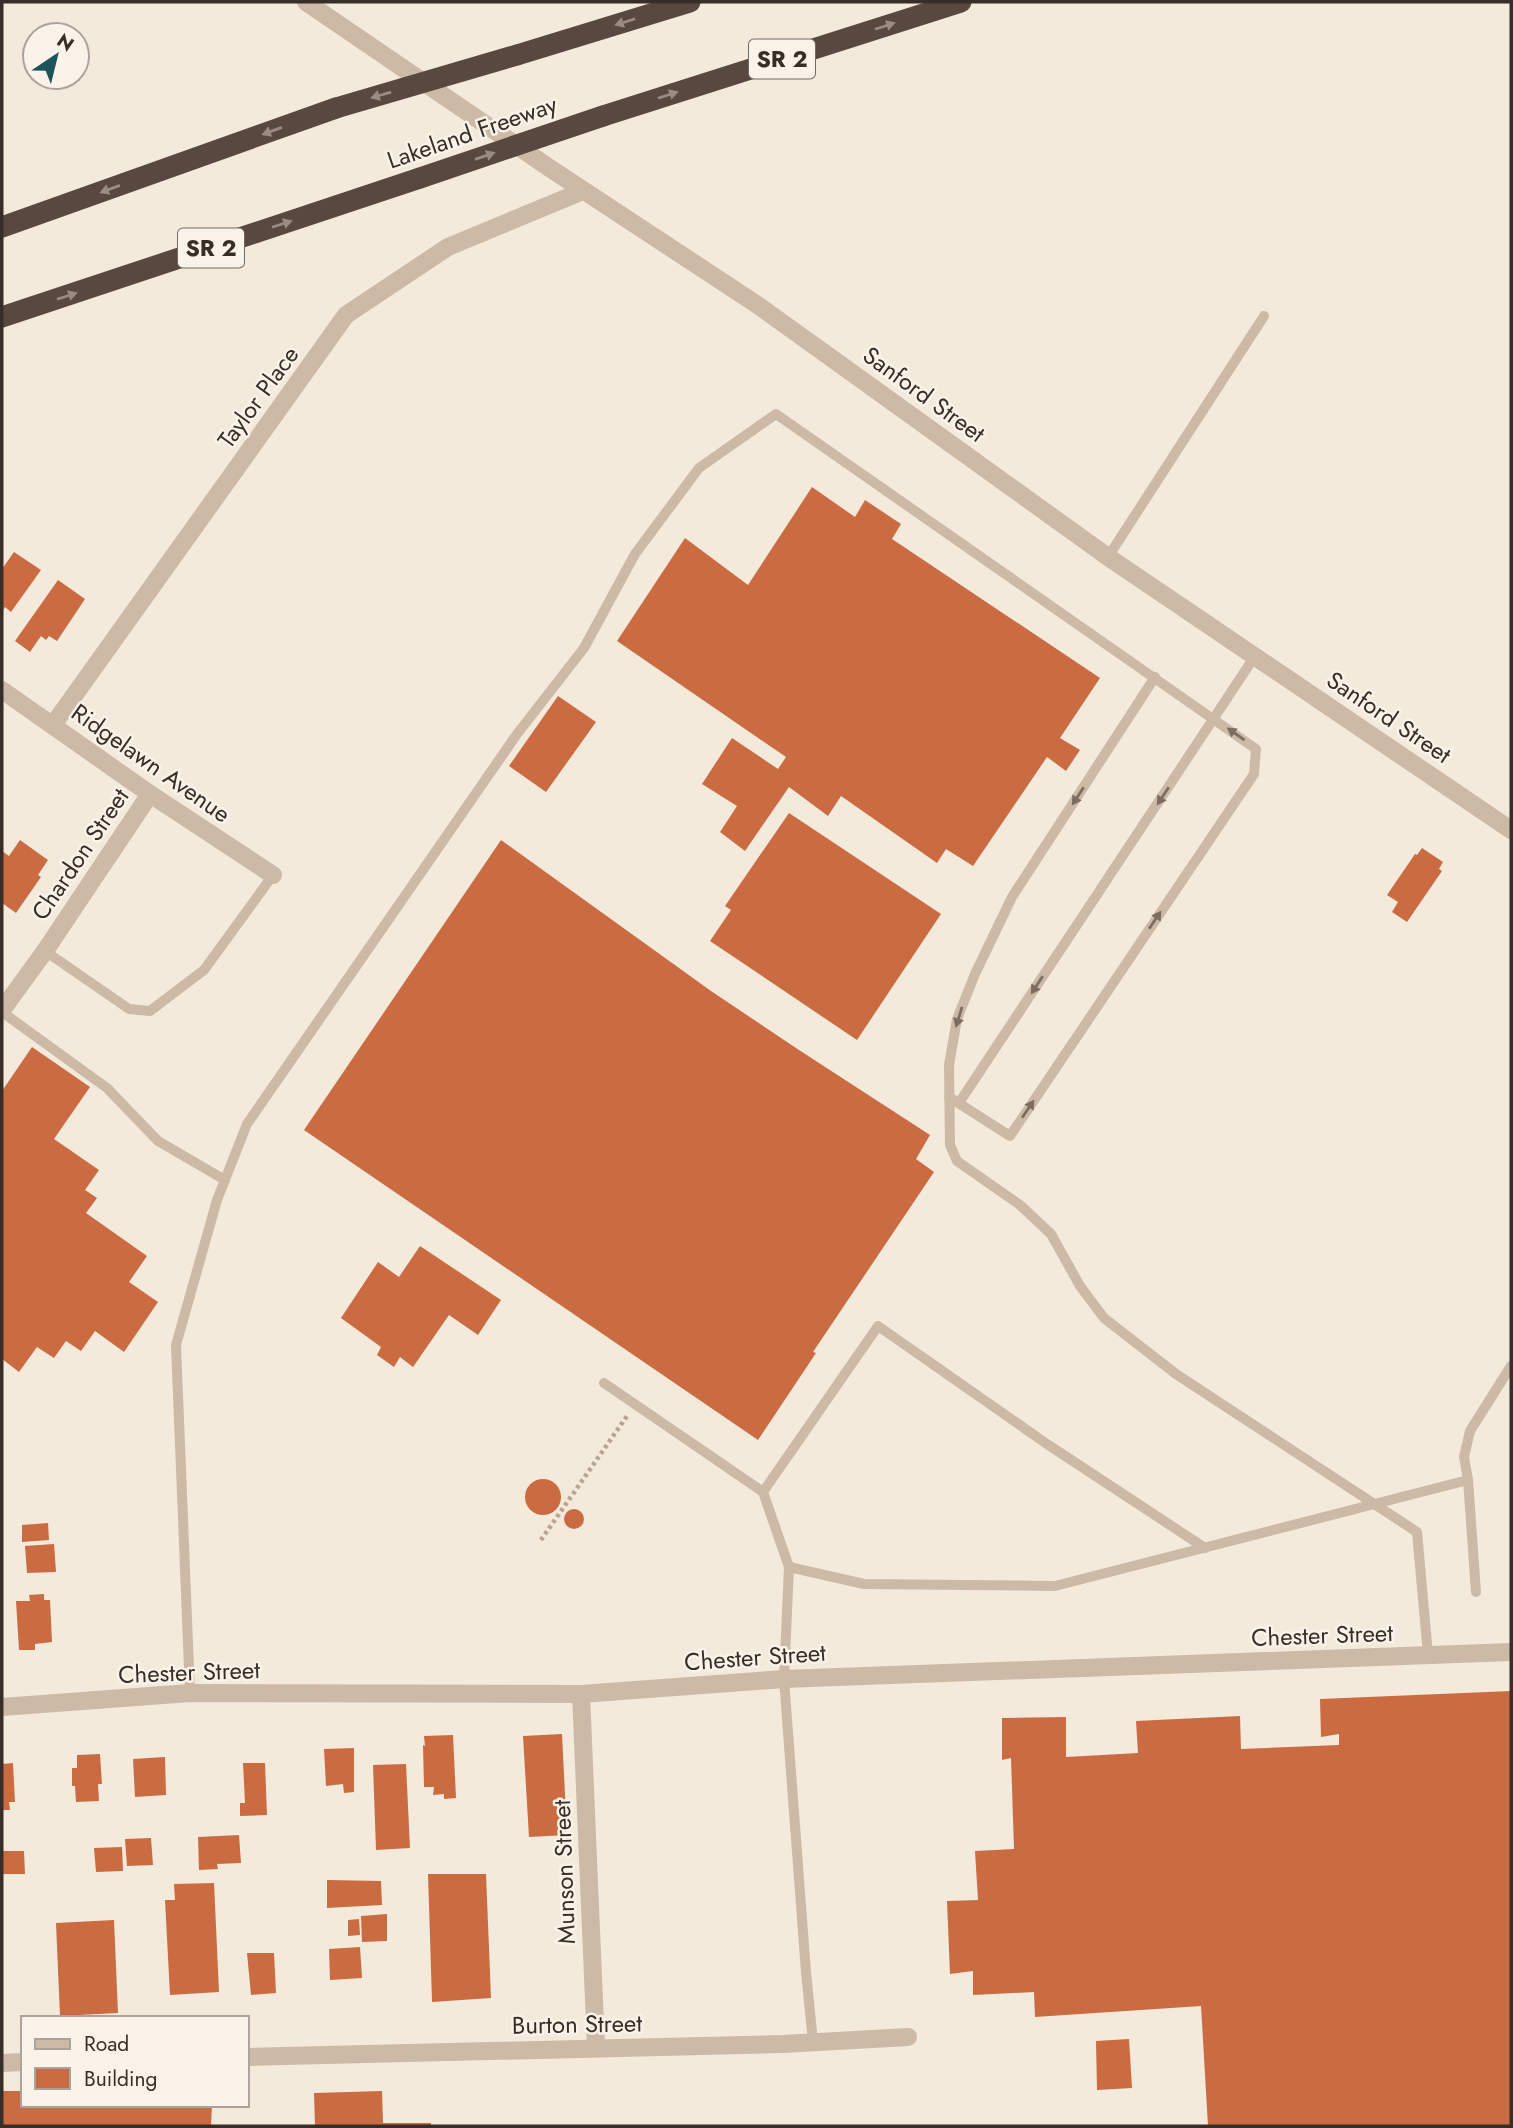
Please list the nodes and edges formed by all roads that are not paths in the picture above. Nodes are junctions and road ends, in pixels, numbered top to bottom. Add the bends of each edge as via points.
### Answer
1 (306, 2) edge
2 (690, 2) edge
3 (961, 2) edge
4 (583, 191) junction
5 (2, 228) edge
6 (1264, 316) dead end
7 (2, 317) edge
8 (1108, 556) junction
9 (1255, 656) junction
10 (1155, 677) junction
11 (2, 690) edge
12 (1214, 718) junction
13 (53, 725) junction
14 (150, 794) junction
15 (1511, 830) edge
16 (273, 875) joint
17 (45, 951) junction
18 (2, 1011) edge
19 (949, 1097) junction
20 (959, 1103) junction
21 (225, 1180) junction
22 (1511, 1366) edge
23 (604, 1383) dead end
24 (1468, 1480) junction
25 (763, 1492) junction
26 (1374, 1503) junction
27 (1205, 1548) junction
28 (789, 1567) junction
29 (1476, 1592) dead end
30 (1511, 1652) edge
31 (1428, 1655) junction
32 (784, 1679) junction
33 (190, 1693) junction
34 (581, 1694) junction
35 (2, 1707) edge
36 (908, 2037) dead end
37 (813, 2042) junction
38 (596, 2048) junction
39 (248, 2057) edge
40 (21, 2062) edge
41 (2, 2063) edge

1 - 4 street, Sanford Street
2 -> 5 highway, bridge via 336,108
7 -> 3 highway, Lakeland Freeway / SR 2, bridge
4 - 8 street, Sanford Street via 759,306
4 - 13 street, Taylor Place via 447,247 346,315
6 - 8 lane
8 - 9 street, Sanford Street
9 - 12 lane
9 - 15 street, Sanford Street
10 - 12 lane
10 -> 19 lane via 1012,897 995,931 957,1019
10 - 21 lane via 776,414 699,468 635,554 584,648 517,734 247,1124
11 - 13 street, Ridgelawn Avenue
12 -> 20 lane
20 -> 12 lane via 1010,1136 1254,774 1256,749
13 - 14 street, Ridgelawn Avenue
14 - 16 street, Ridgelawn Avenue
14 - 17 street, Chardon Street
16 - 17 lane via 204,970 150,1011 129,1009
17 - 18 street, Chardon Street
18 - 21 lane via 107,1087 158,1141
19 - 20 lane
19 - 26 lane via 950,1145 957,1161 1020,1205 1051,1234 1104,1318 1176,1374
21 - 33 lane via 176,1345
22 - 24 lane via 1470,1431 1464,1457
23 - 25 lane
24 - 26 lane
24 - 29 lane
25 - 27 lane via 878,1326
25 - 28 lane
26 - 27 lane
26 - 31 lane via 1417,1532
27 - 28 lane via 1055,1586 864,1584
28 - 32 lane
30 - 31 street, Chester Street
31 - 32 street, Chester Street
32 - 34 street, Chester Street
32 - 37 lane
33 - 34 street, Chester Street
33 - 35 street, Chester Street
34 - 38 street, Munson Street
36 - 37 street, Burton Street
37 - 38 street, Burton Street
38 - 39 street, Burton Street
40 - 41 street

